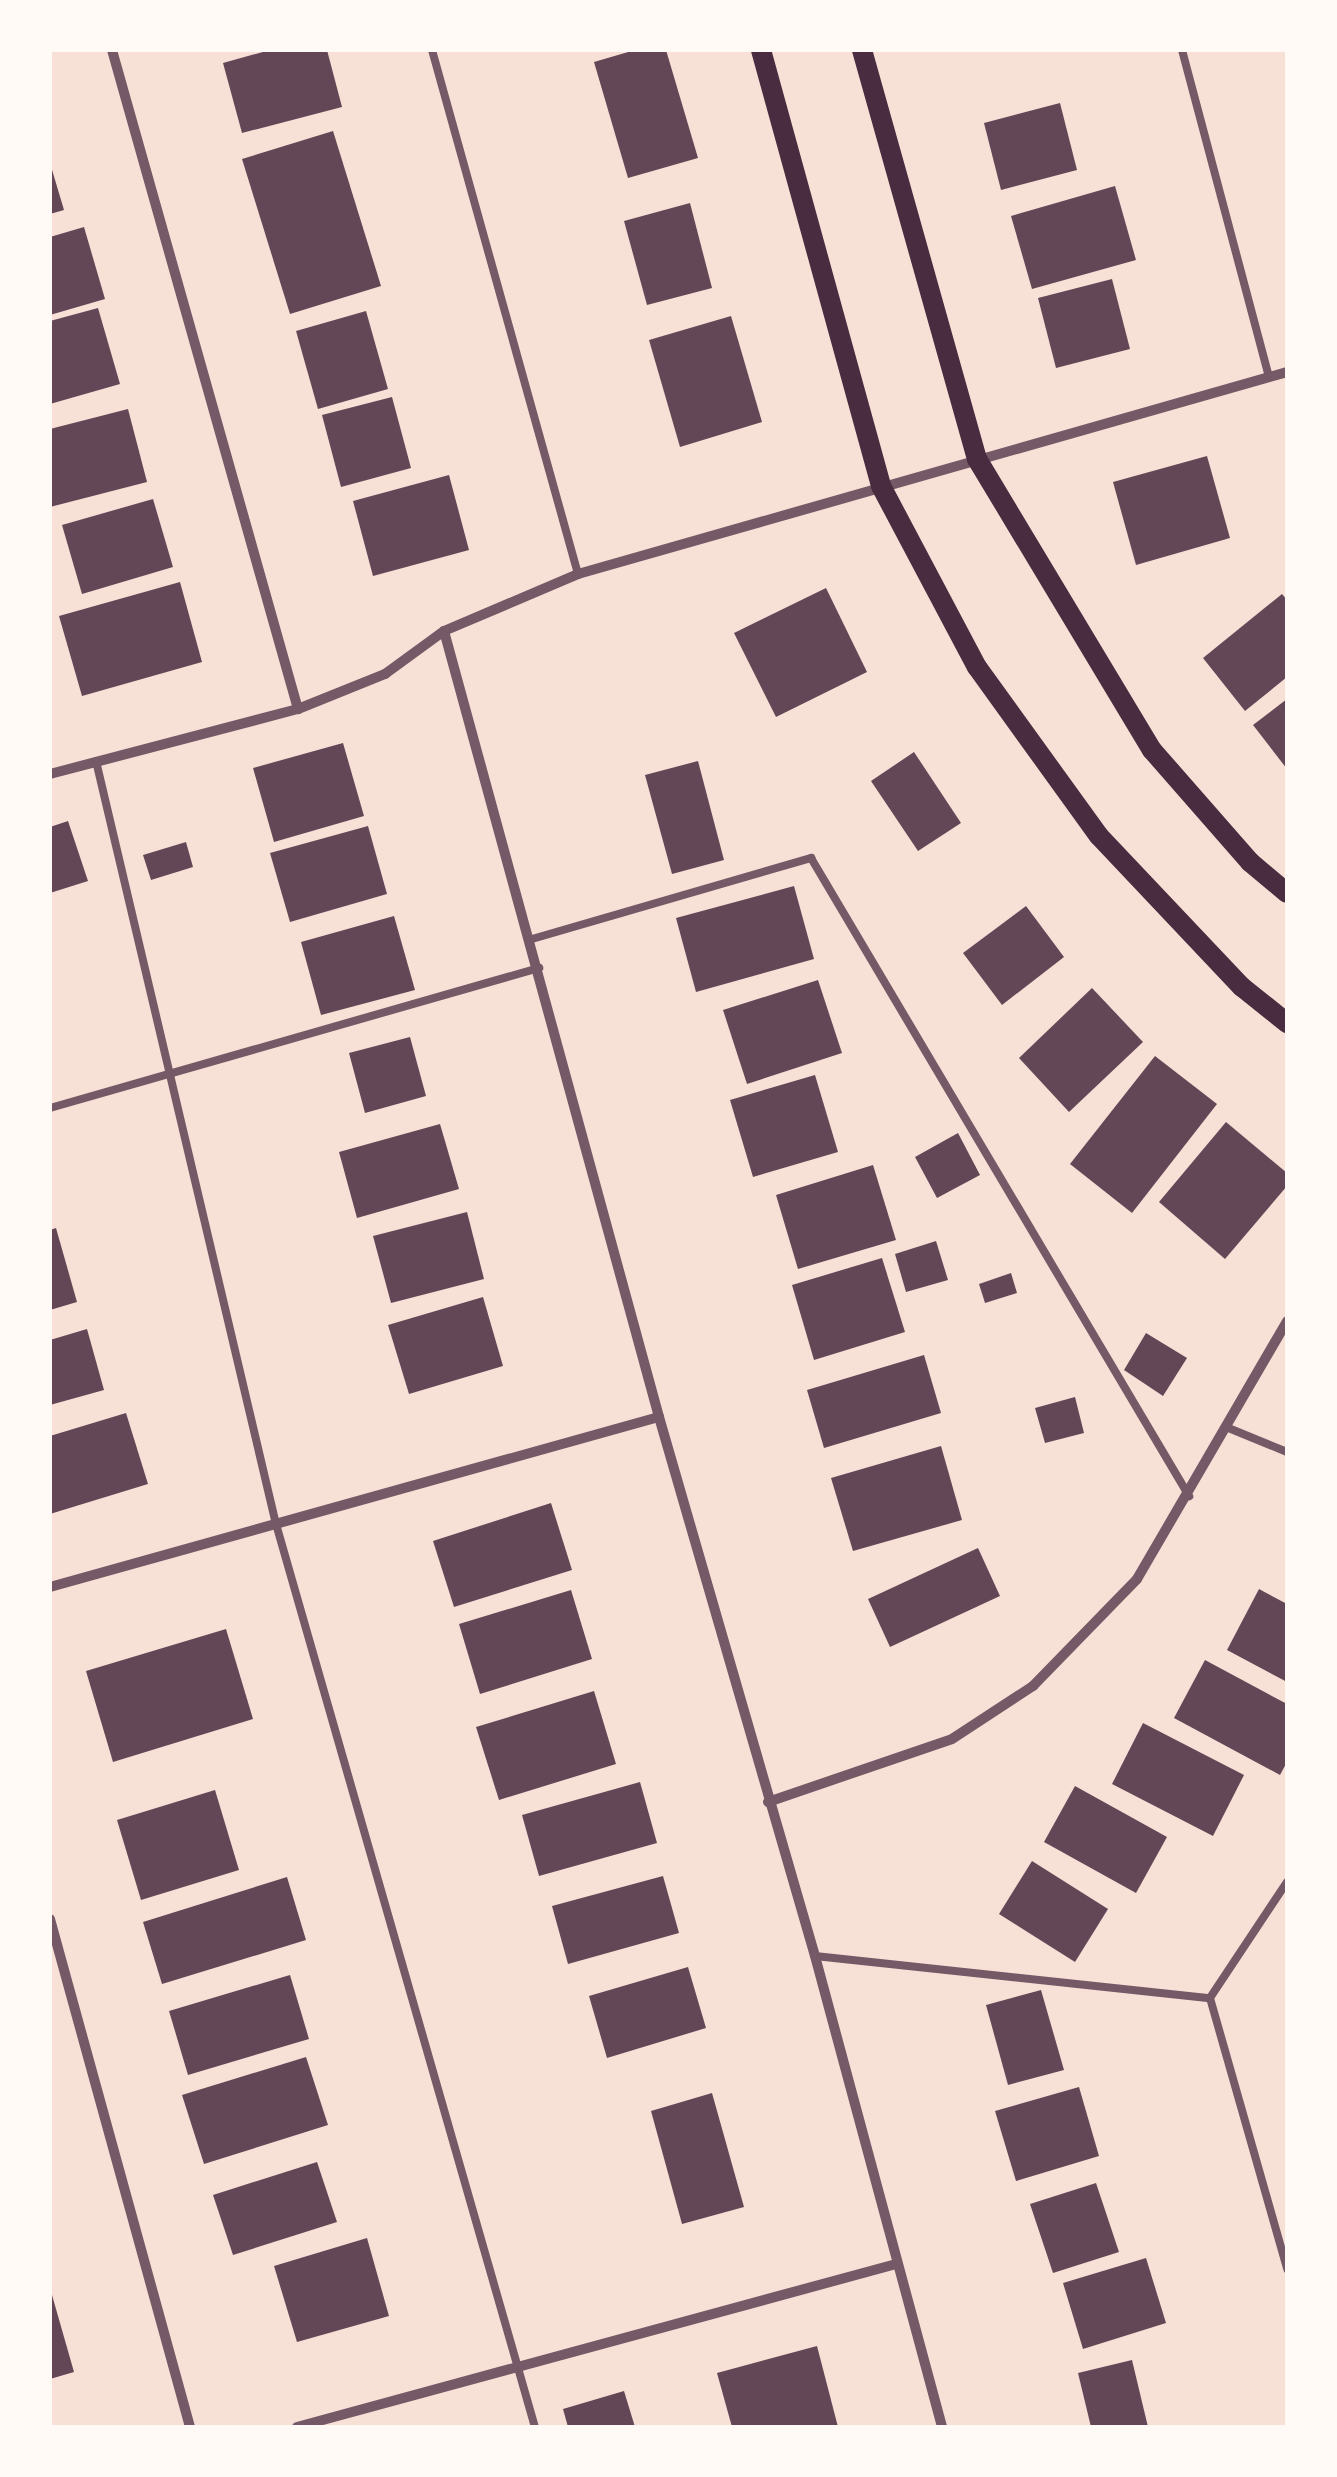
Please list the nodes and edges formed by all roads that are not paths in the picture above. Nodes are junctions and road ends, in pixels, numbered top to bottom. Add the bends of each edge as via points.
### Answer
1 (112, 50) edge
2 (432, 50) edge
3 (761, 50) edge
4 (862, 50) edge
5 (1182, 50) edge
6 (1287, 372) edge
7 (1268, 377) junction
8 (976, 459) junction
9 (881, 486) junction
10 (578, 574) junction
11 (444, 631) junction
12 (298, 709) junction
13 (96, 762) junction
14 (50, 774) edge
15 (1287, 893) edge
16 (532, 939) junction
17 (539, 968) junction
18 (1287, 1022) edge
19 (169, 1076) junction
20 (50, 1108) edge
21 (1287, 1321) edge
22 (659, 1417) junction
23 (1226, 1427) junction
24 (1287, 1452) edge
25 (1189, 1496) junction
26 (276, 1524) junction
27 (50, 1587) edge
28 (768, 1802) junction
29 (1287, 1882) edge
30 (50, 1918) edge
31 (815, 1956) junction
32 (1210, 1998) junction
33 (896, 2264) junction
34 (1287, 2269) edge
35 (517, 2366) junction
36 (190, 2427) edge
37 (296, 2427) edge
38 (534, 2427) edge
39 (942, 2427) edge

1 - 12 street
2 - 10 lane
3 - 9 main road
4 - 8 main road
5 - 7 lane
6 - 7 street
7 - 8 street
8 - 9 street
8 - 15 main road via 1152,750 1250,862
9 - 10 street
9 - 18 main road via 977,667 1099,836 1242,987
10 - 11 street
11 - 12 street via 386,674
11 - 16 street
12 - 13 street
13 - 14 street
13 - 19 lane
16 - 17 street
16 - 25 lane via 811,858
17 - 19 lane
17 - 22 street
19 - 20 lane
19 - 26 lane
21 - 23 street
22 - 26 street
22 - 28 street
23 - 24 lane
23 - 25 street
25 - 28 street via 1138,1579 1034,1686 952,1739
26 - 27 street
26 - 35 lane
28 - 31 street
29 - 32 lane
30 - 36 street
31 - 32 lane
31 - 33 street
32 - 34 lane
33 - 35 street
33 - 39 street
35 - 37 street
35 - 38 lane

